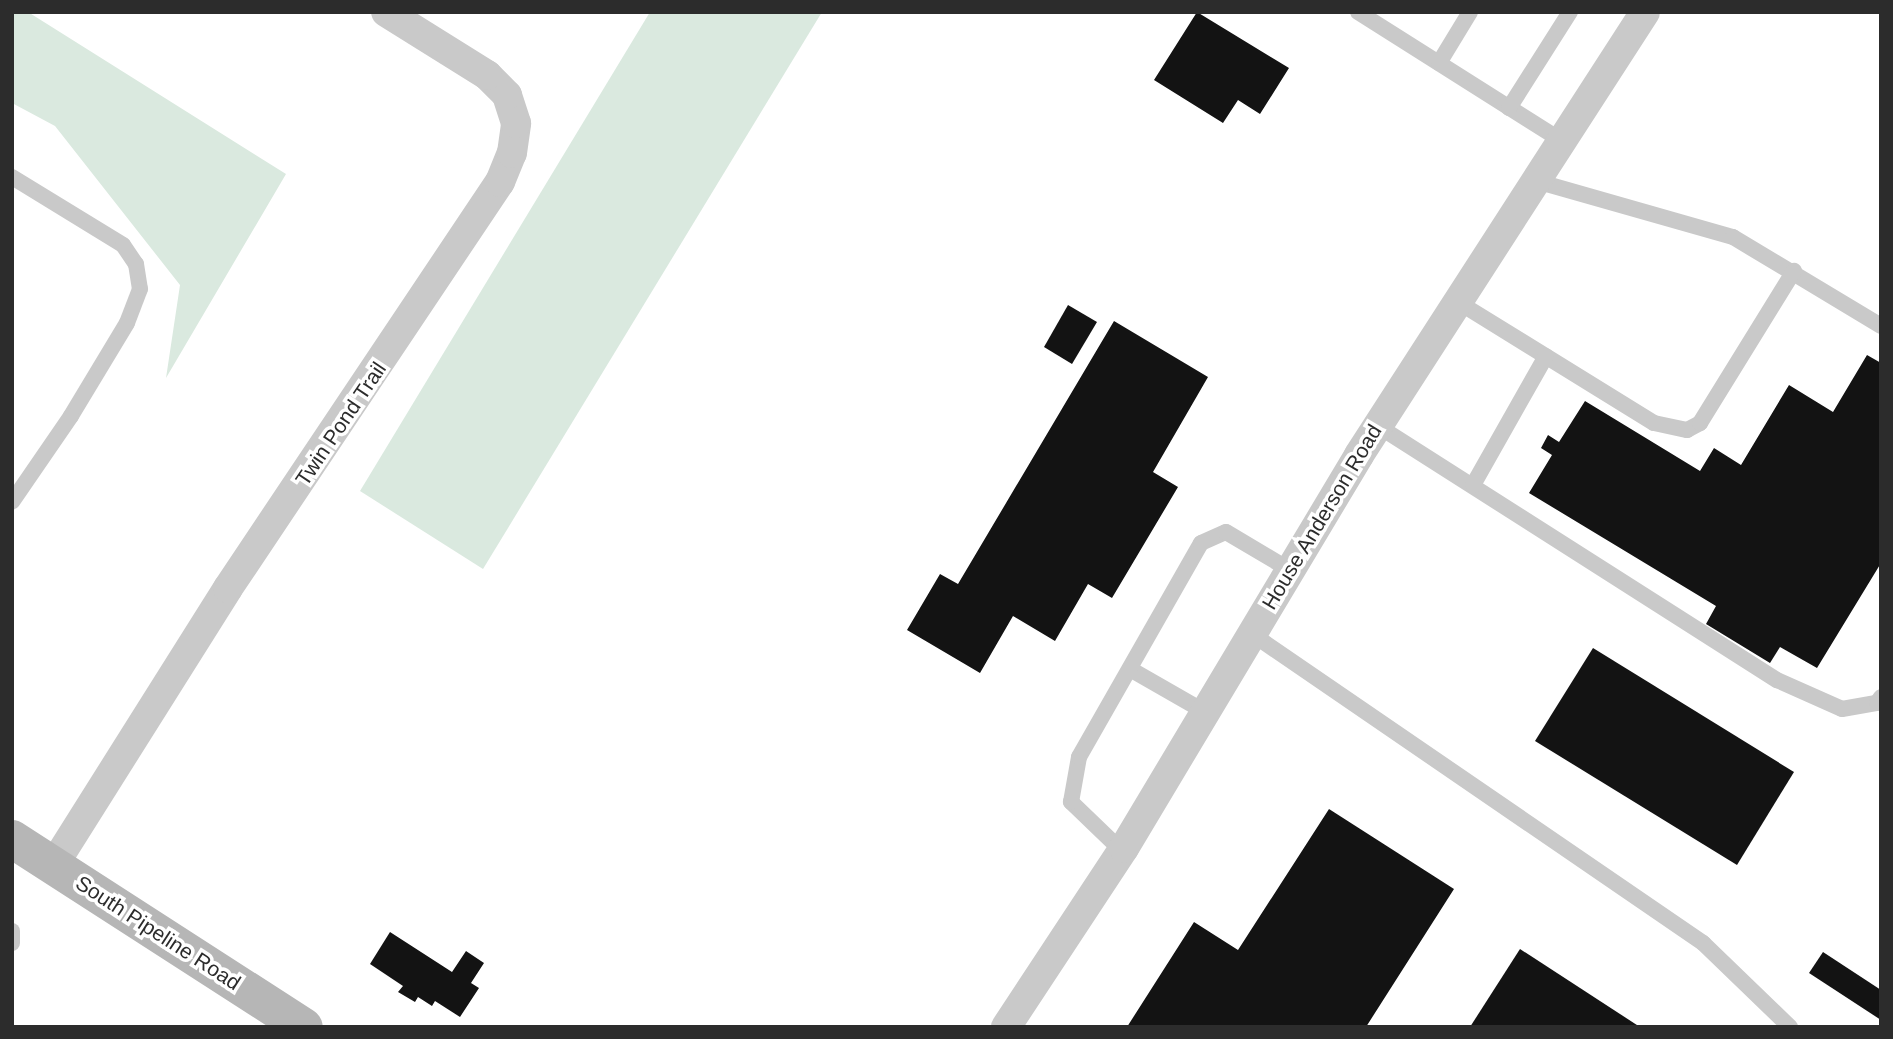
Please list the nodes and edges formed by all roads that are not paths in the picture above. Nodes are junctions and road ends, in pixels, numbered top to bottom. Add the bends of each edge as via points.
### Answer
1 (386, 12) edge
2 (1358, 12) edge
3 (1470, 12) edge
4 (1570, 12) edge
5 (1645, 12) edge
6 (1439, 63) junction
7 (1509, 108) junction
8 (1562, 141) junction
9 (12, 177) edge
10 (1536, 181) junction
11 (1794, 271) junction
12 (1458, 302) junction
13 (1881, 326) edge
14 (1546, 356) junction
15 (1378, 426) junction
16 (1473, 485) junction
17 (12, 502) edge
18 (1290, 570) junction
19 (1252, 634) junction
20 (1130, 669) junction
21 (1881, 697) edge
22 (1205, 712) junction
23 (12, 839) edge
24 (1122, 851) junction
25 (53, 866) junction
26 (12, 931) edge
27 (12, 943) edge
28 (304, 1027) edge
29 (1006, 1027) edge
30 (1790, 1027) edge

1 - 25 street, Twin Pond Trail via 487,75 507,95 516,123 512,153 500,182 228,588
2 - 6 lane
3 - 6 lane
4 - 7 lane
5 - 8 street, House Anderson Road
6 - 7 lane
7 - 8 lane
8 - 10 street, House Anderson Road
9 - 17 lane via 123,245 136,264 140,289 127,323 78,405
10 - 11 lane via 1733,237
10 - 12 street, House Anderson Road
11 - 13 lane
11 - 14 lane via 1700,423 1687,430 1654,423
12 - 14 lane
12 - 15 street, House Anderson Road
14 - 16 lane
15 - 16 lane
15 - 18 street, House Anderson Road
16 - 21 lane via 1777,680 1842,709 1877,703
18 - 19 street, House Anderson Road
18 - 20 lane via 1226,532 1201,543
19 - 22 street, House Anderson Road
19 - 30 lane via 1703,943
20 - 22 lane
20 - 24 lane via 1079,757 1071,802
22 - 24 street, House Anderson Road
23 - 25 street, South Pipeline Road
24 - 29 street, House Anderson Road
25 - 28 street, South Pipeline Road
26 - 27 lane

